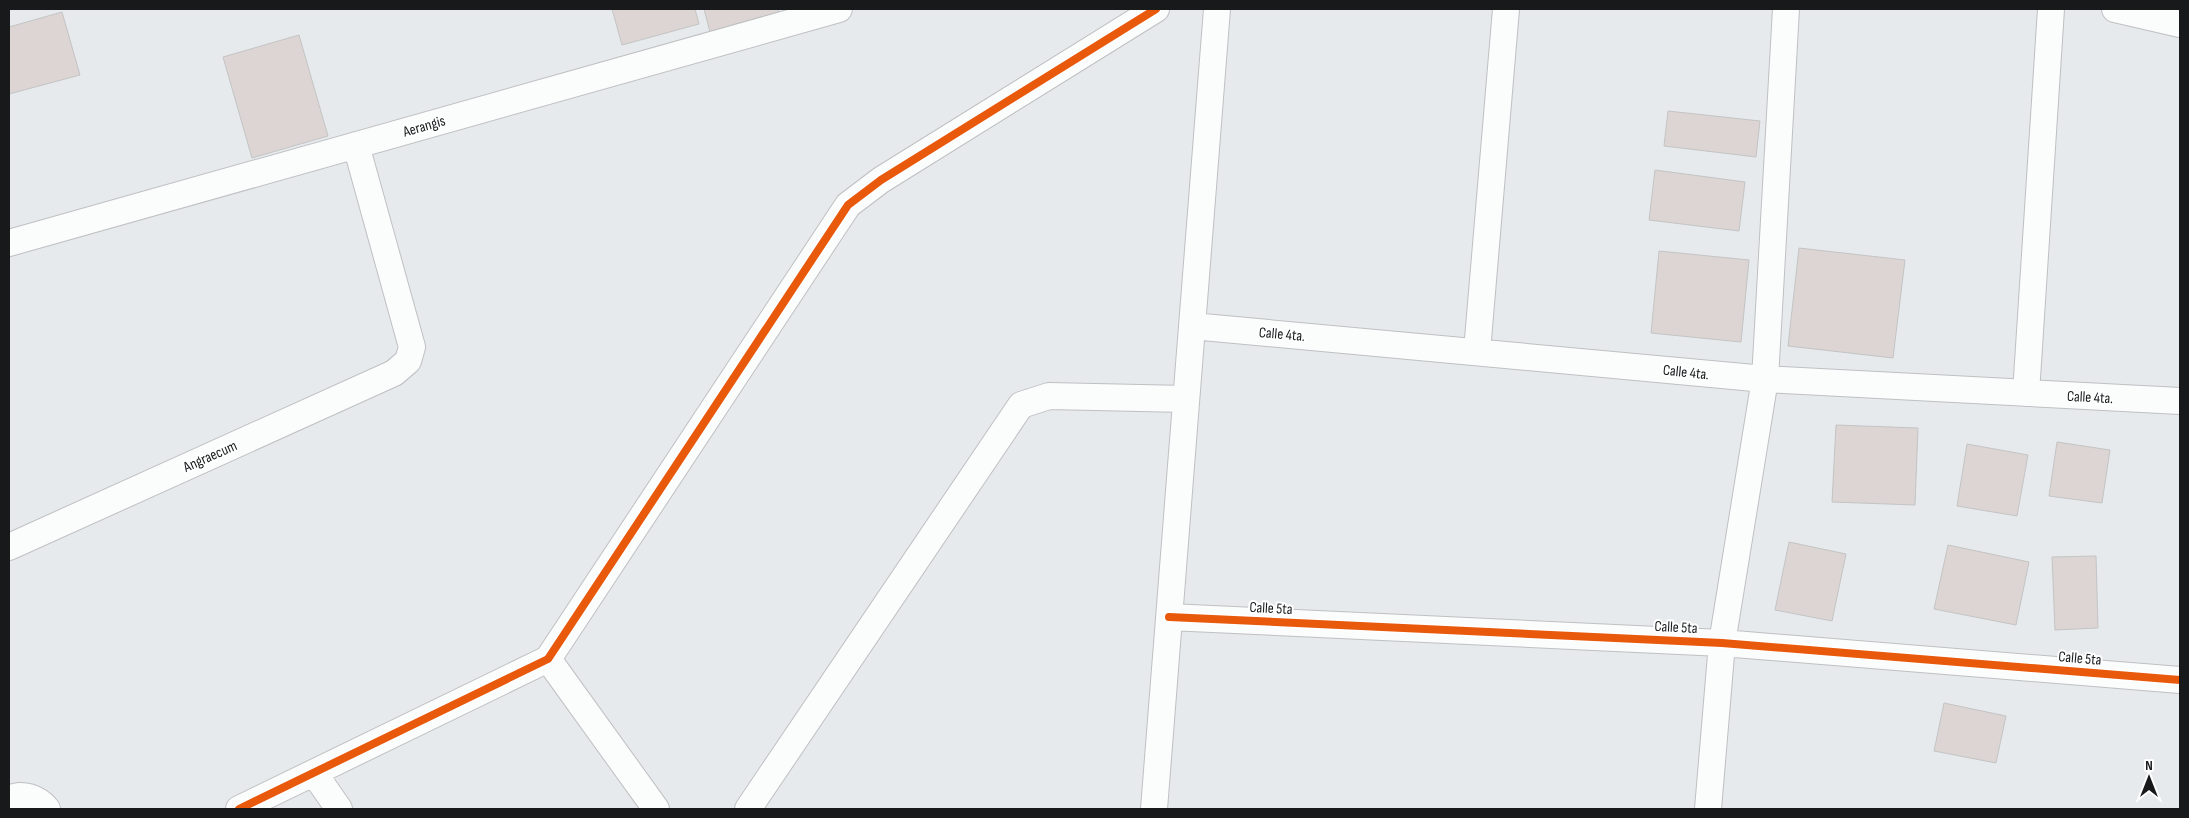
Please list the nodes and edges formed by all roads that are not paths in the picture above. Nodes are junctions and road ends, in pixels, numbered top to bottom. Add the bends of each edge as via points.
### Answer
1 (839, 9) edge
2 (1156, 9) edge
3 (1216, 9) edge
4 (1506, 9) edge
5 (1786, 9) edge
6 (2051, 9) edge
7 (2115, 9) edge
8 (2180, 24) edge
9 (356, 145) junction
10 (9, 243) edge
11 (1192, 326) junction
12 (1477, 351) junction
13 (1765, 379) junction
14 (2026, 393) junction
15 (1186, 399) junction
16 (2180, 401) edge
17 (9, 547) edge
18 (1169, 617) junction
19 (1722, 643) junction
20 (548, 659) junction
21 (2180, 680) edge
22 (314, 773) junction
23 (9, 799) edge
24 (47, 809) edge
25 (239, 809) edge
26 (340, 809) edge
27 (656, 809) edge
28 (748, 809) edge
29 (1154, 809) edge
30 (1708, 809) edge

1 - 9 street, Aerangis
2 - 20 street via 880,180 848,205
3 - 11 street
4 - 12 street
5 - 13 street
6 - 14 street
7 - 8 street
9 - 10 street, Aerangis
9 - 17 street, Angraecum via 412,348 408,361 394,373
11 - 12 street, Calle 4ta.
11 - 15 street
12 - 13 street, Calle 4ta.
13 - 14 street, Calle 4ta.
13 - 19 street
14 - 16 street, Calle 4ta.
15 - 18 street
15 - 28 street via 1049,396 1021,405
18 - 19 street, Calle 5ta
18 - 29 street
19 - 21 street, Calle 5ta
19 - 30 street
20 - 22 street
20 - 27 street
22 - 25 street
22 - 26 street
23 - 24 street via 16,795 32,798

